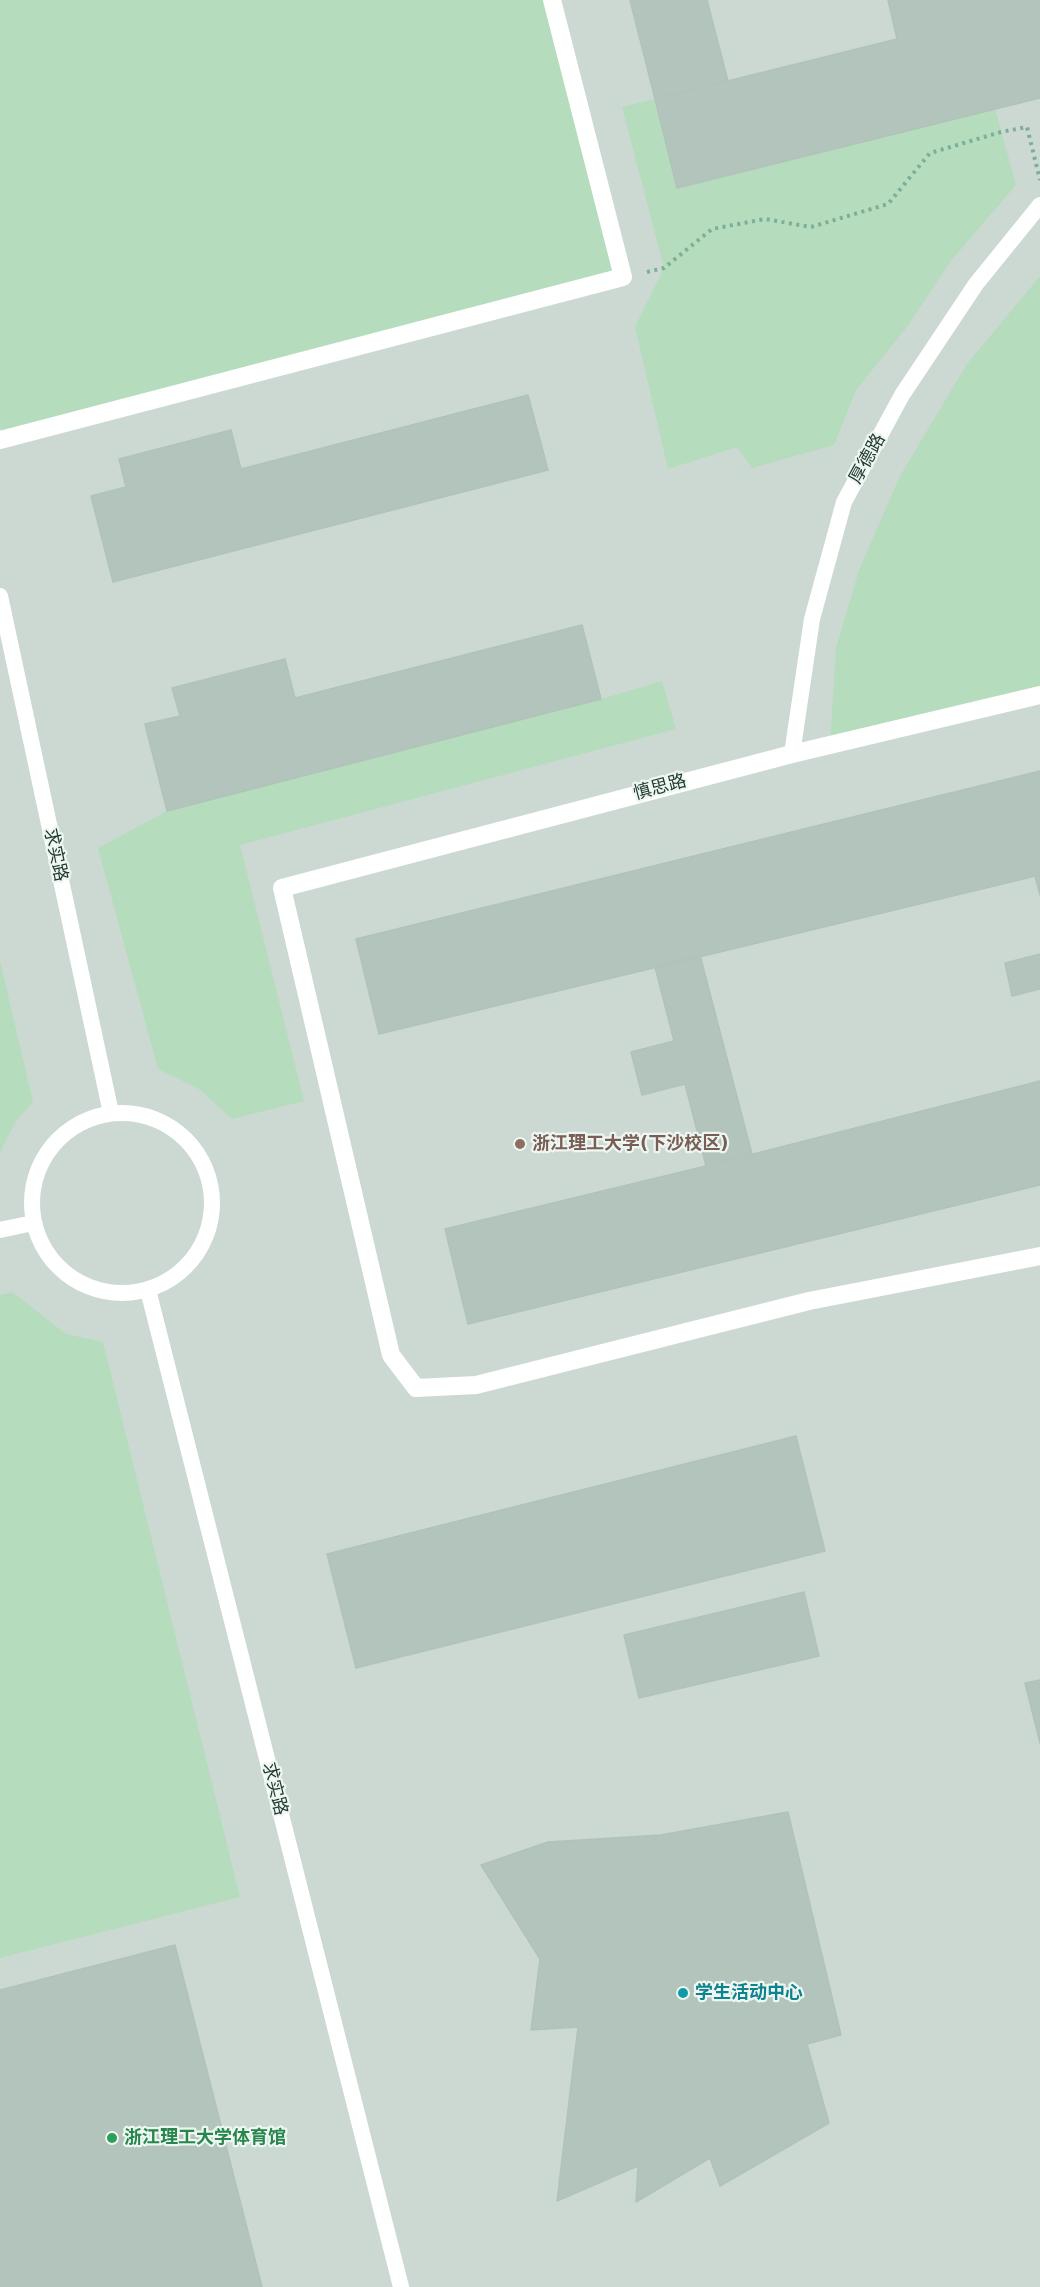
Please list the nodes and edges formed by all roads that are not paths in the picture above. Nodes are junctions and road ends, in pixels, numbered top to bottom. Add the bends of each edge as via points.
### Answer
1 (552, 0) edge
2 (1040, 205) edge
3 (0, 440) edge
4 (0, 597) edge
5 (1040, 695) edge
6 (792, 754) junction
7 (111, 1113) junction
8 (33, 1223) junction
9 (0, 1230) edge
10 (1040, 1256) edge
11 (148, 1290) junction
12 (400, 2287) edge

1 - 3 street via 623,277
2 - 6 lane, 厚德路 via 976,284 902,395 844,502 812,619
4 - 7 lane, 求实路
5 - 6 street, 慎思路
6 - 10 street, 慎思路 via 282,888 391,1355 416,1388 476,1385 808,1301
7 - 8 lane via 82,1122 57,1139 40,1163 31,1192
7 - 11 lane via 141,1114 169,1125 192,1144 207,1170 211,1189 210,1229 196,1256 176,1277
8 - 9 lane
8 - 11 lane via 44,1250 63,1273 89,1288 119,1294
11 - 12 lane, 求实路

